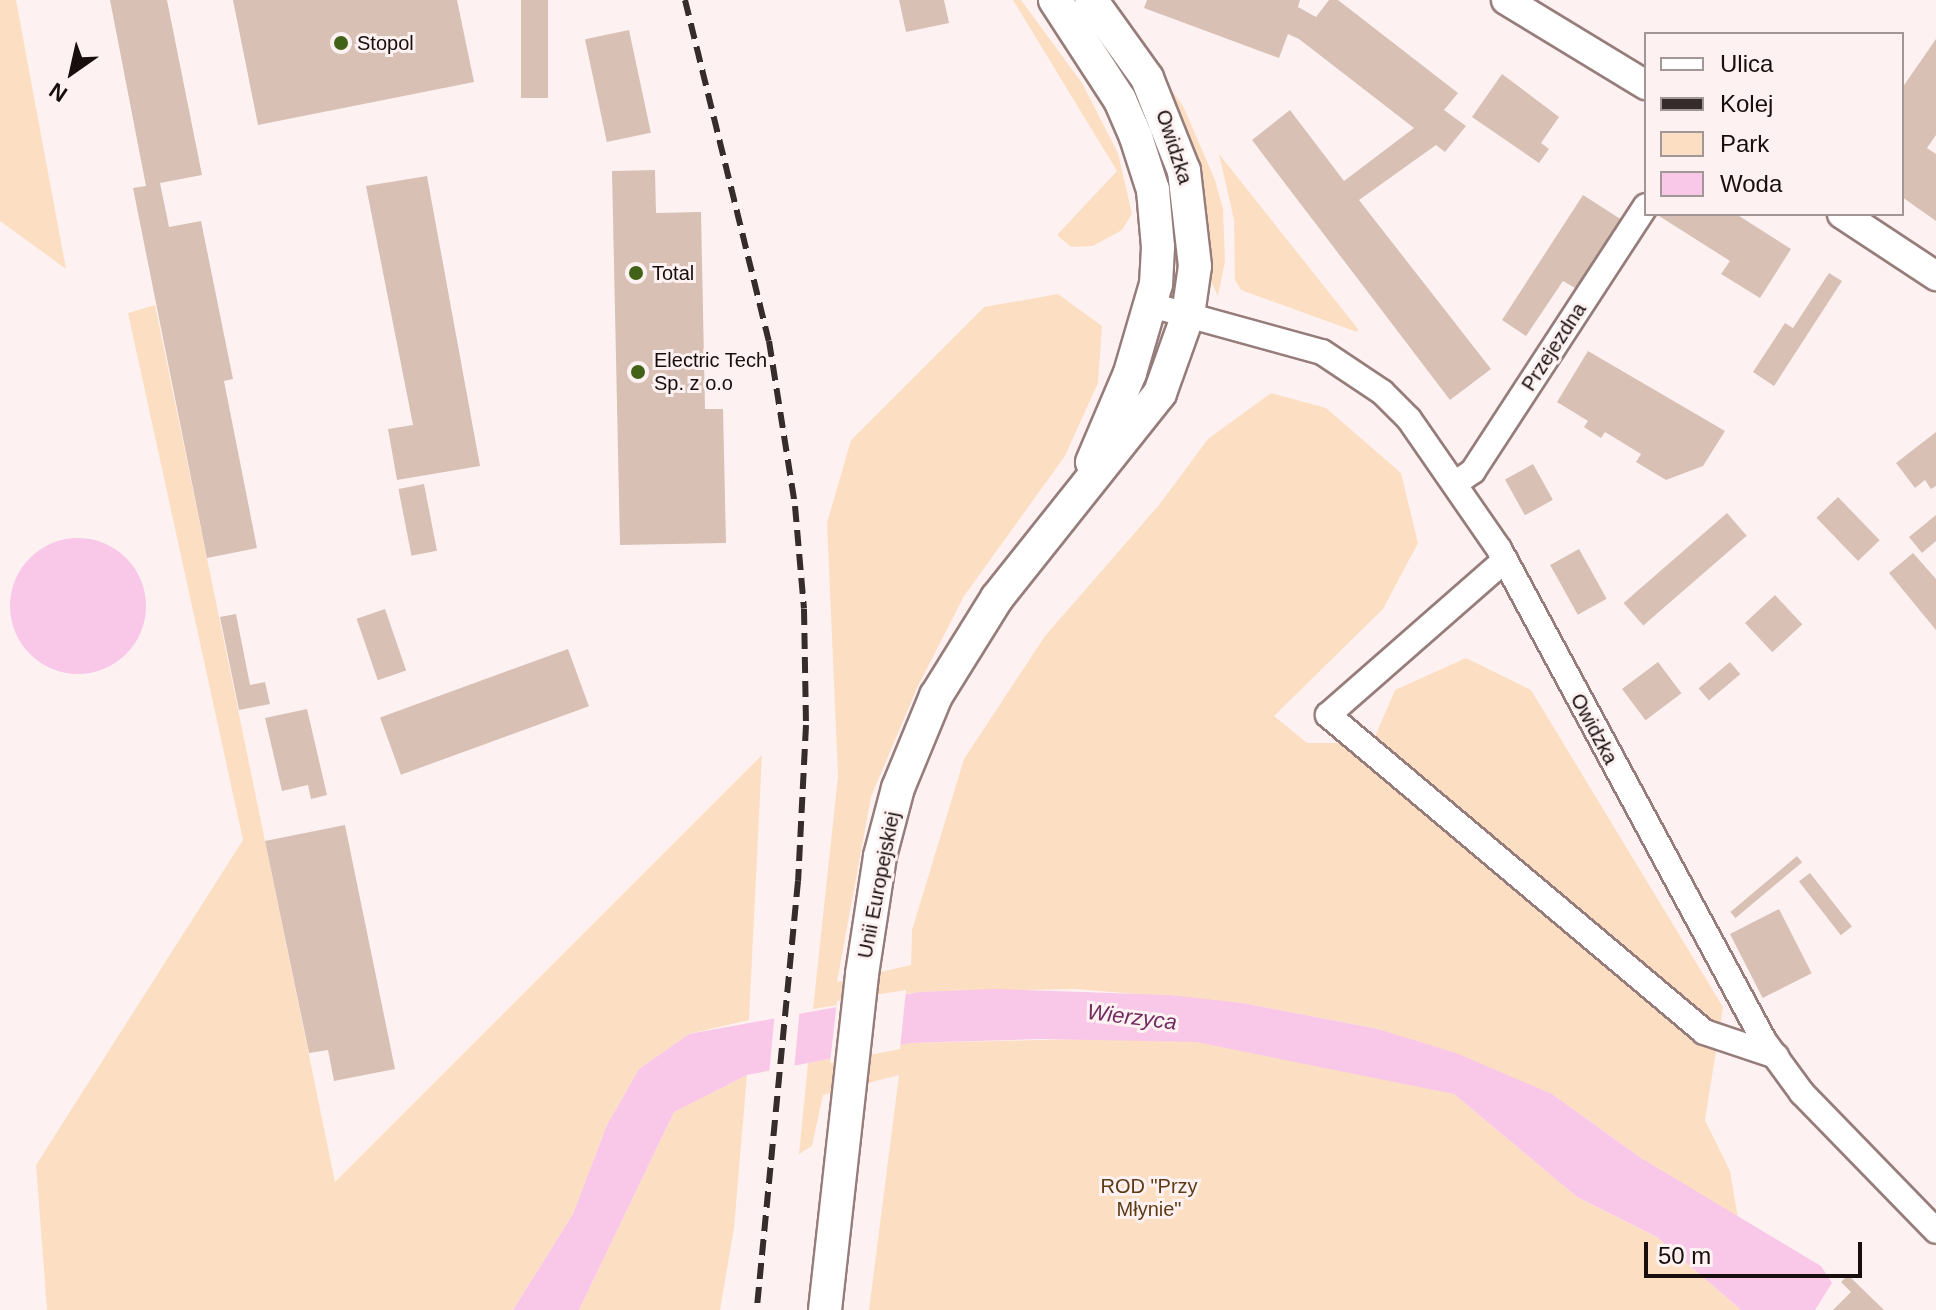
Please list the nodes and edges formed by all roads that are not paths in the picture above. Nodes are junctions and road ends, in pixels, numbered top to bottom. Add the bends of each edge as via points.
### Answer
1 (1055, 0) edge
2 (1091, 0) edge
3 (1506, 0) edge
4 (1644, 84) edge
5 (1644, 209) edge
6 (1845, 216) edge
7 (1936, 276) edge
8 (1151, 305) junction
9 (1188, 315) junction
10 (1456, 483) junction
11 (1069, 508) junction
12 (1505, 560) junction
13 (1776, 1056) junction
14 (1936, 1231) edge
15 (825, 1310) edge

1 - 8 main road, Unii Europejskiej via 1120,100 1145,163 1158,247
2 - 9 main road, Owidzka via 1147,78 1184,171 1195,266
3 - 4 street
5 - 10 street, Przejezdna via 1473,471
6 - 7 street
8 - 9 street, Owidzka
8 - 11 main road, Unii Europejskiej via 1104,440
9 - 10 street, Owidzka via 1322,352 1353,370 1409,419
9 - 11 main road, Unii Europejskiej via 1160,393
10 - 12 street, Owidzka
11 - 15 main road, Unii Europejskiej via 997,598 936,696 887,829 862,974
12 - 13 street, Owidzka via 1716,958
12 - 13 street via 1328,715 1704,1032
13 - 14 street, Owidzka via 1802,1093

